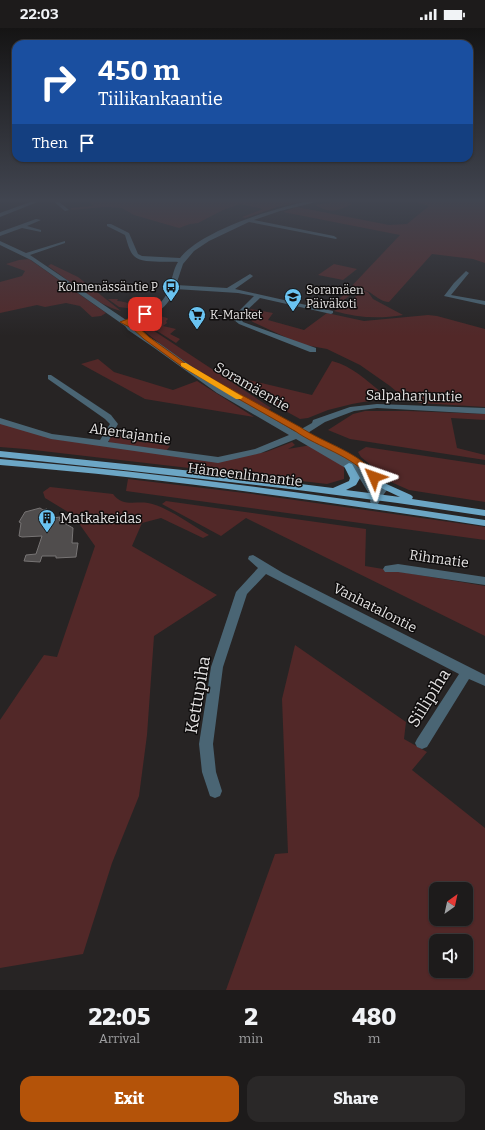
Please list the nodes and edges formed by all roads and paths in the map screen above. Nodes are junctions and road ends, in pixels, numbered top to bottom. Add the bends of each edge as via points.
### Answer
1 (7, 246) edge
2 (51, 246) edge
3 (132, 246) edge
4 (197, 246) edge
5 (26, 254) junction
6 (182, 260) junction
7 (466, 273) dead end
8 (250, 276) dead end
9 (173, 287) junction
10 (229, 290) junction
11 (258, 296) junction
12 (485, 303) edge
13 (330, 312) dead end
14 (126, 323) junction
15 (313, 350) dead end
16 (51, 378) dead end
17 (485, 411) edge
18 (2, 423) edge
19 (296, 432) junction
20 (102, 444) junction
21 (0, 454) edge
22 (0, 462) edge
23 (349, 466) junction
24 (382, 485) junction
25 (334, 491) junction
26 (376, 502) junction
27 (443, 506) junction
28 (485, 513) edge
29 (485, 523) edge
30 (253, 559) dead end
31 (265, 568) junction
32 (389, 569) dead end
33 (485, 581) edge
34 (467, 672) junction
35 (485, 681) edge
36 (422, 743) dead end
37 (215, 791) dead end

1 - 5 street, Soramäentie
2 - 5 street
3 - 6 street via 138,257
4 - 6 street
5 - 14 street, Soramäentie
6 - 9 street
7 - 12 street via 448,296
8 - 10 street
9 - 10 street
9 - 14 street via 165,301 139,321
10 - 11 street
11 - 13 street
11 - 15 street via 240,313 237,320 241,324
14 - 19 street, Soramäentie via 130,329 187,367
16 - 20 street via 108,417 114,424
17 - 19 street, Salpaharjuntie via 377,406 353,409
18 - 20 street, Ahertajantie via 51,436
19 - 20 street, Ahertajantie via 256,451 218,460
19 - 23 street, Soramäentie
19 - 24 street, Soramäentie via 355,460
21 - 25 main road, Hämeenlinnantie
22 - 26 main road, Hämeenlinnantie
23 - 25 main road via 355,478 353,482
23 - 26 street, Soramäentie via 364,477
24 - 26 street
24 - 27 main road via 411,498
25 - 26 main road, Hämeenlinnantie
26 - 27 main road, Hämeenlinnantie
26 - 29 main road, Hämeenlinnantie
27 - 28 main road, Hämeenlinnantie
30 - 31 street, Vanhatalontie
31 - 34 street, Vanhatalontie
31 - 37 street, Kettupiha via 242,592 217,667 206,744 209,772
32 - 33 street, Rihmatie via 398,568
34 - 35 street, Vanhatalontie
34 - 36 street, Siilipiha

